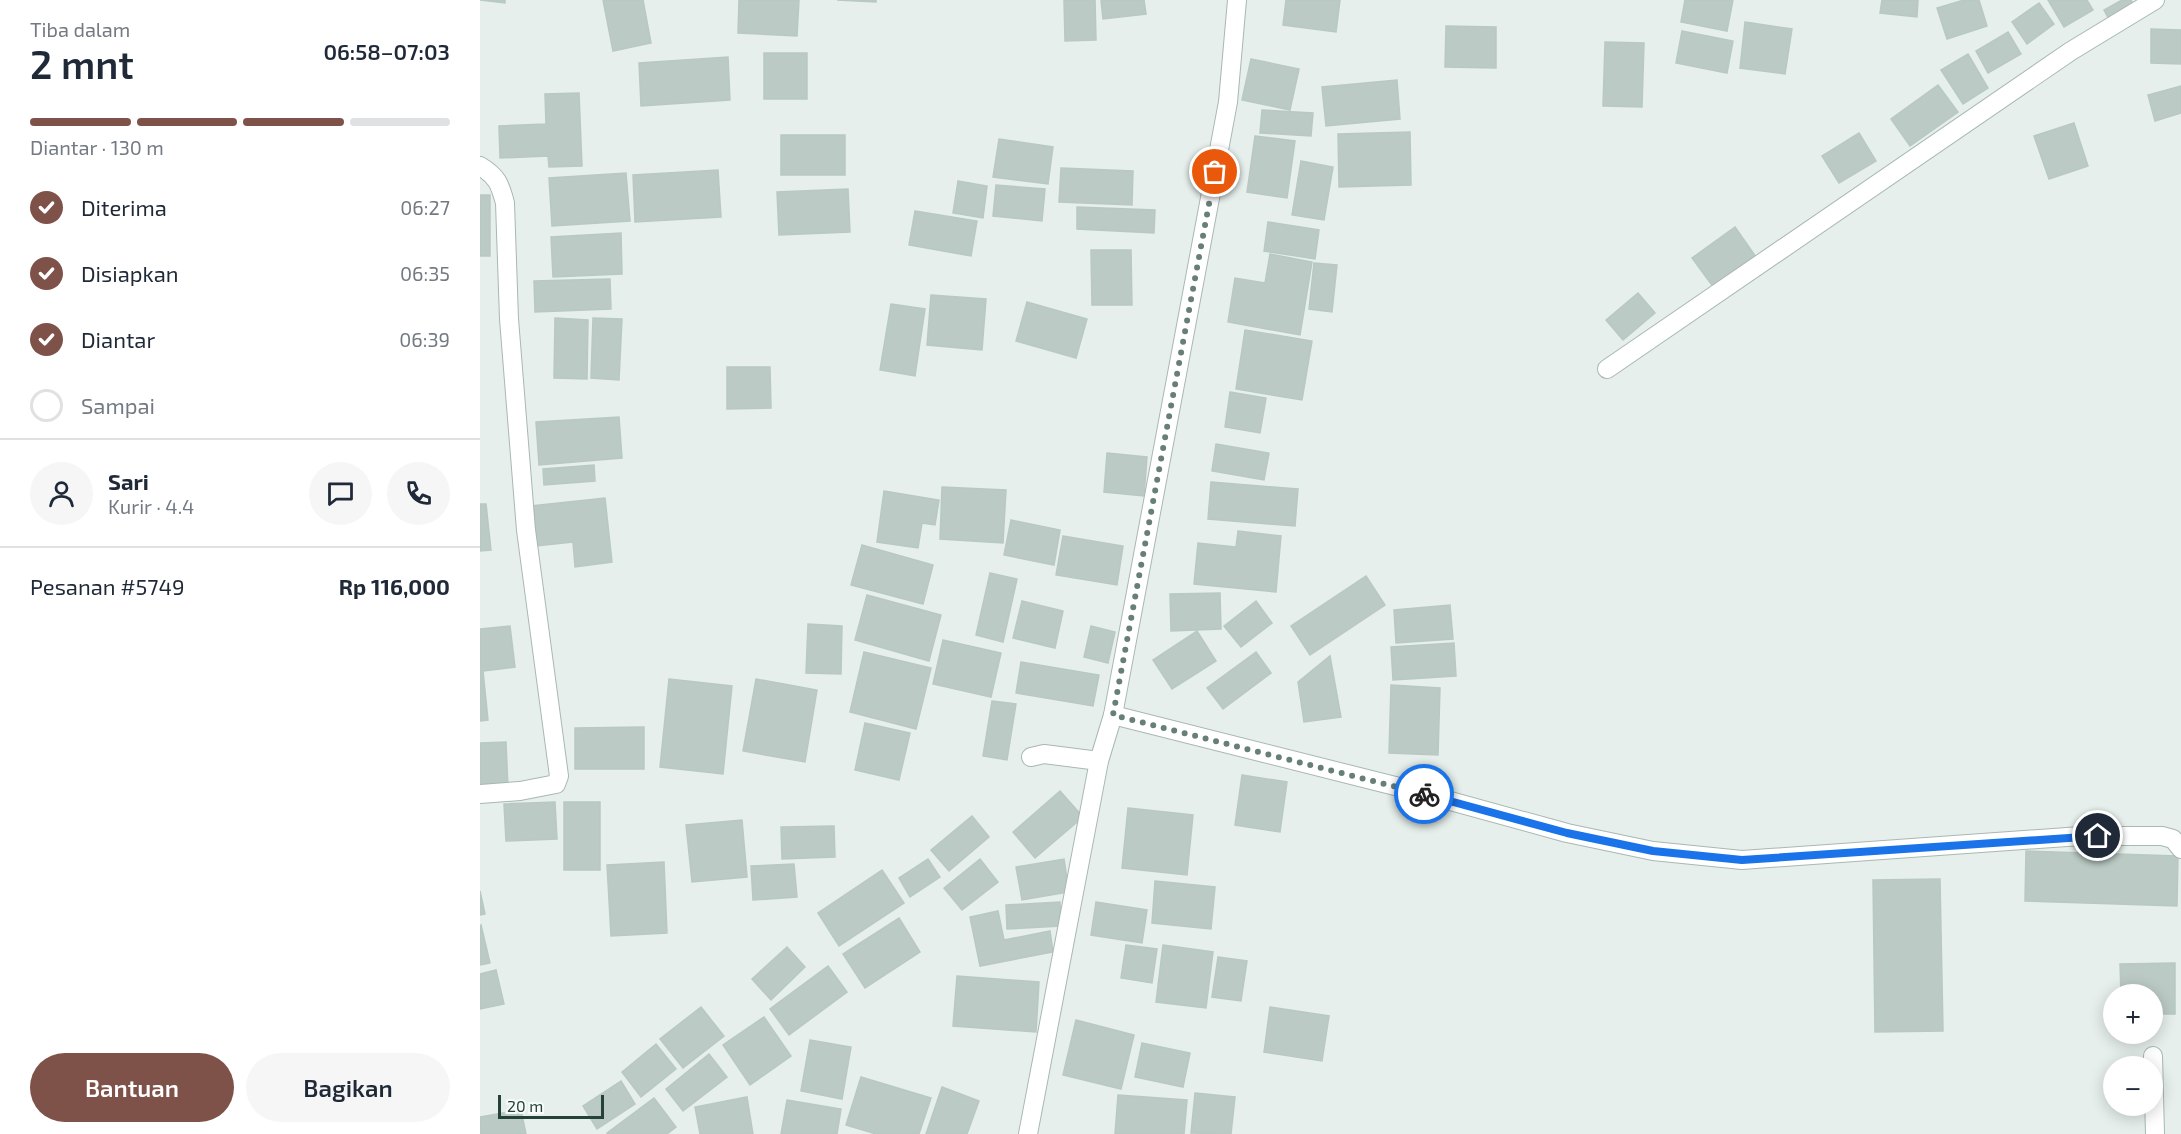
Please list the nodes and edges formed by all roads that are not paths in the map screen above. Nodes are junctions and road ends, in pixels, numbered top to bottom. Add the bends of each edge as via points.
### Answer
1 (1237, 0) edge
2 (2155, 0) edge
3 (480, 165) edge
4 (1607, 369) dead end
5 (1113, 715) junction
6 (1031, 757) dead end
7 (1100, 761) junction
8 (480, 794) edge
9 (2181, 849) edge
10 (2155, 1116) edge
11 (1028, 1134) edge
12 (2155, 1134) edge

1 - 5 street via 1228,102
2 - 4 street via 2071,51
3 - 8 street via 501,186 505,203 526,530 559,776 556,783
5 - 7 street
5 - 9 street via 1567,833 1653,851 1742,860 2081,836 2173,838
6 - 7 street via 1044,754
7 - 11 street
10 - 12 street

